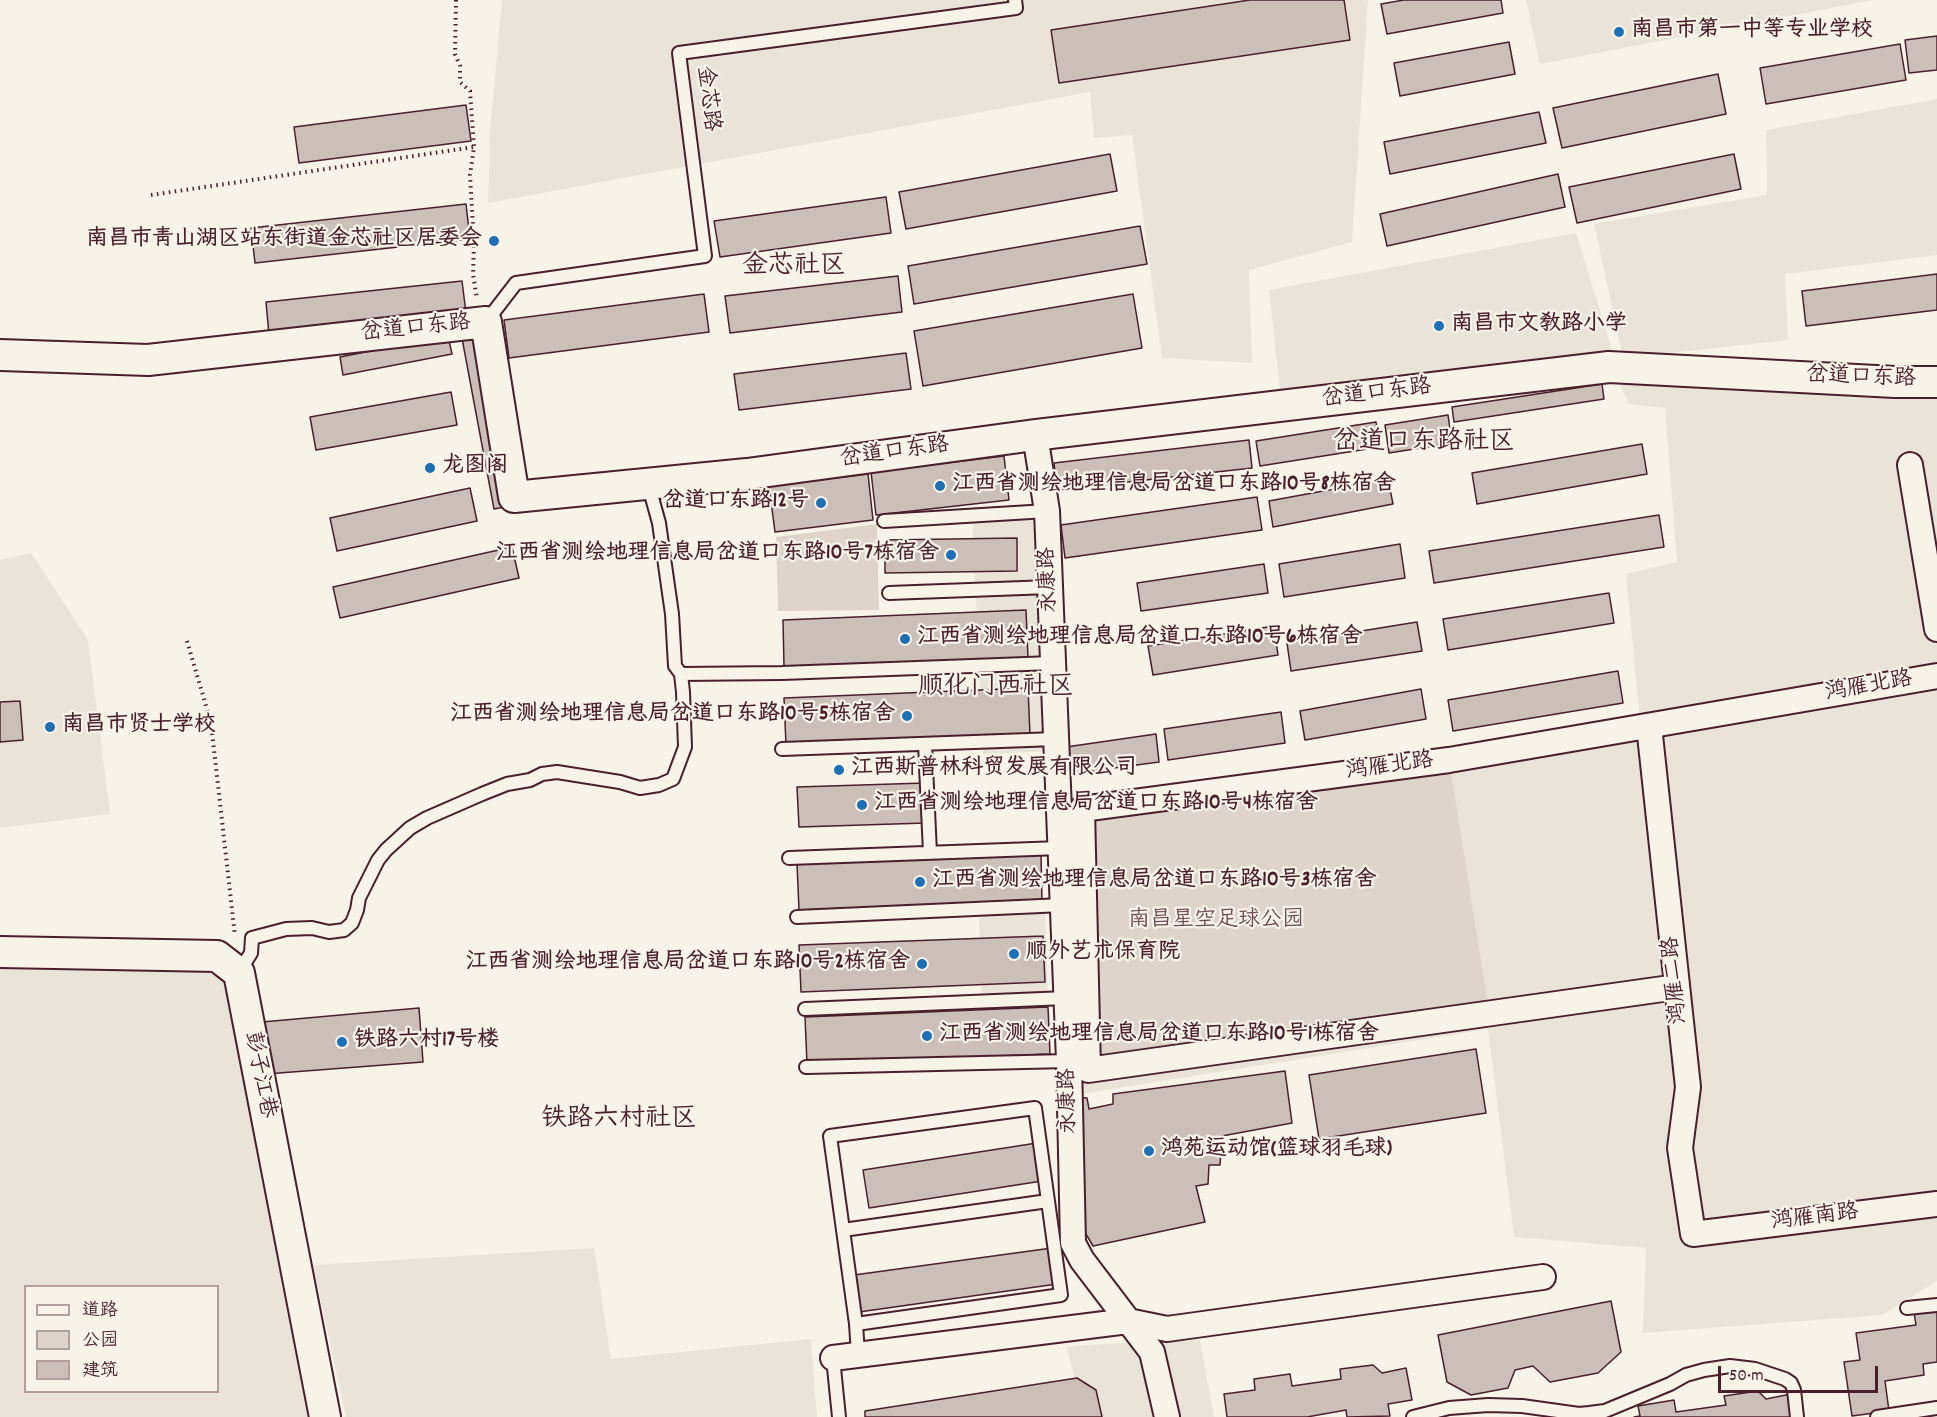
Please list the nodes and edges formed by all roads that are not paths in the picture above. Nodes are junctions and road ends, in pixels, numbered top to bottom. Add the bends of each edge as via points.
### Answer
1 (1015, 0) edge
2 (486, 322) junction
3 (0, 355) edge
4 (1937, 382) edge
5 (1035, 435) junction
6 (1910, 465) dead end
7 (639, 484) junction
8 (1047, 511) junction
9 (884, 521) dead end
10 (1050, 587) junction
11 (889, 593) dead end
12 (1937, 629) edge
13 (1053, 663) junction
14 (681, 674) junction
15 (1937, 676) edge
16 (1650, 726) junction
17 (1056, 739) junction
18 (925, 744) junction
19 (782, 749) dead end
20 (1060, 848) junction
21 (930, 853) junction
22 (789, 858) dead end
23 (1063, 904) junction
24 (797, 917) dead end
25 (0, 952) edge
26 (238, 973) junction
27 (1677, 987) junction
28 (1066, 998) junction
29 (805, 1009) dead end
30 (1069, 1061) junction
31 (806, 1066) dead end
32 (1048, 1201) junction
33 (1937, 1204) edge
34 (843, 1230) junction
35 (1693, 1234) joint
36 (1543, 1278) dead end
37 (1937, 1305) edge
38 (1907, 1308) dead end
39 (1128, 1321) junction
40 (856, 1324) junction
41 (858, 1354) junction
42 (833, 1358) joint
43 (1937, 1408) edge
44 (325, 1417) edge
45 (839, 1417) edge
46 (1167, 1417) edge
47 (1413, 1417) edge
48 (1797, 1417) edge
49 (1877, 1417) edge

1 - 2 lane, 金芯路 via 1016,8 679,53 705,256 516,283
2 - 3 street, 岔道口东路 via 148,360
2 - 7 street, 岔道口东路 via 514,496
4 - 5 street, 岔道口东路 via 1609,367
5 - 7 street, 岔道口东路 via 747,474
5 - 8 street, 永康路
6 - 12 street
7 - 14 lane via 651,494 659,523 675,666
8 - 9 lane
8 - 10 street, 永康路
10 - 11 lane
10 - 13 street, 永康路
13 - 14 lane
13 - 17 street, 永康路
14 - 26 lane via 685,747 673,779 640,788 557,772 542,774 507,784 427,818 410,828 378,860 359,898 352,923 344,930 286,928 252,938 251,953
15 - 16 street, 鸿雁北路
16 - 27 street, 鸿雁二路
16 - 27 street, 鸿雁北路 via 1449,760 1082,809 1088,1070
17 - 18 lane
17 - 20 street, 永康路
18 - 19 lane
18 - 21 lane
20 - 21 lane
20 - 23 street, 永康路
21 - 22 lane
23 - 24 lane
23 - 28 street, 永康路
25 - 26 street via 217,956
26 - 44 street, 彭子江巷
27 - 35 street, 鸿雁二路 via 1688,1087 1680,1148
28 - 29 lane
28 - 30 street, 永康路
30 - 31 lane
30 - 39 street, 永康路 via 1073,1243
32 - 34 lane
32 - 34 lane via 1035,1108 830,1136
32 - 40 lane via 1061,1295
33 - 35 street, 鸿雁南路
34 - 40 lane
36 - 39 street via 1167,1329
37 - 38 lane
39 - 41 street
39 - 46 street, 永康路 via 1152,1352
40 - 41 lane
41 - 42 street
42 - 45 lane
43 - 49 lane
47 - 48 lane via 1449,1408 1488,1405 1579,1414 1605,1411 1686,1375 1730,1366 1755,1369 1791,1383

